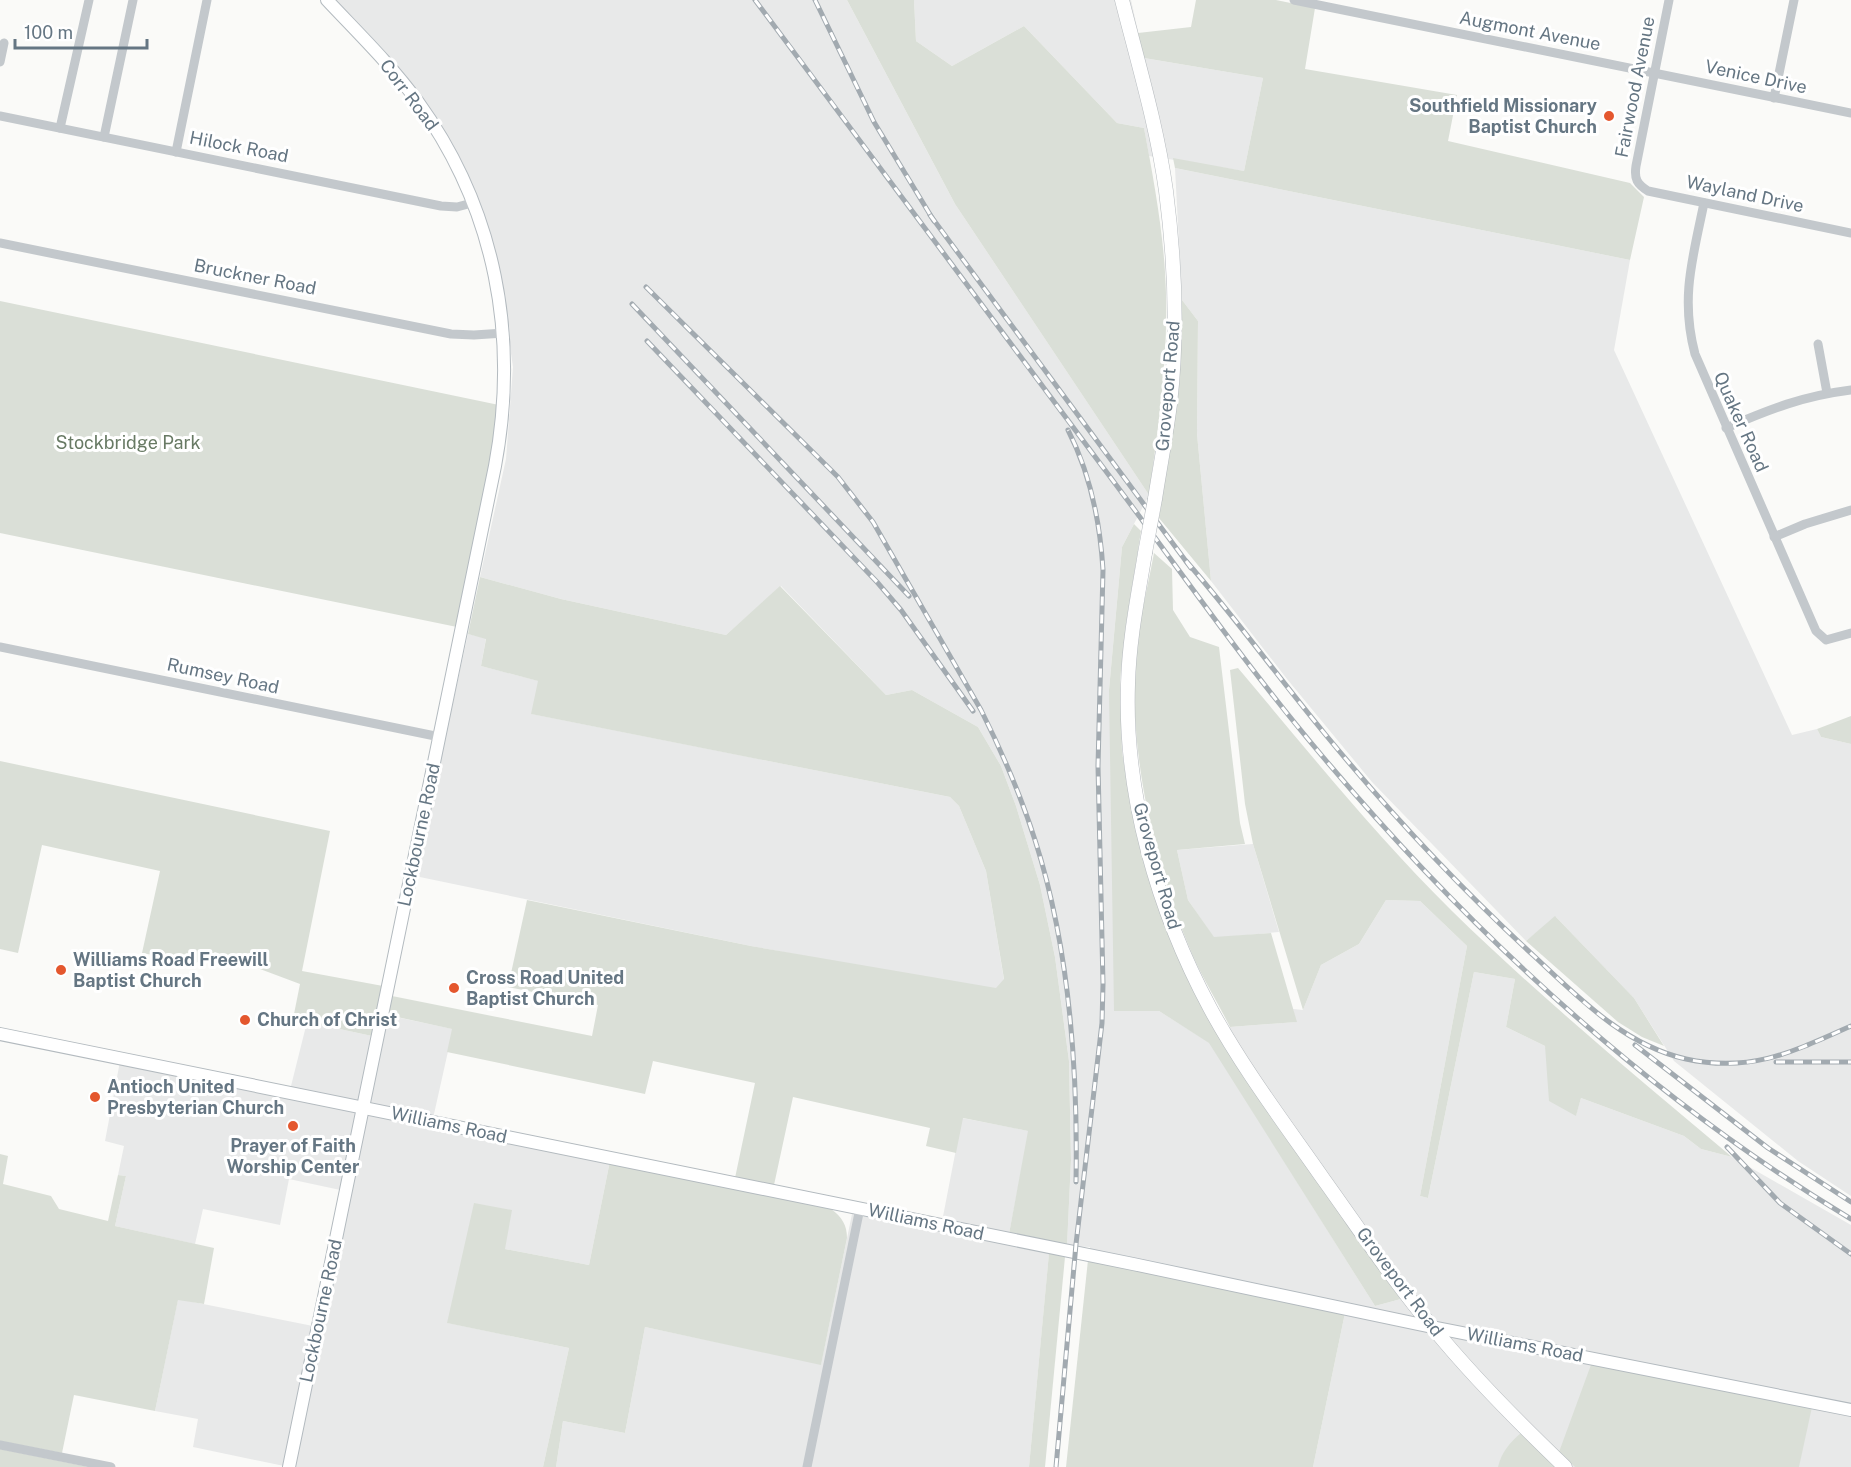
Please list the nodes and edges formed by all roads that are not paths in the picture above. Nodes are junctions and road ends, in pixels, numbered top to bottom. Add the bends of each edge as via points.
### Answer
1 (89, 0) edge
2 (133, 0) edge
3 (207, 0) edge
4 (327, 0) edge
5 (1122, 0) edge
6 (1294, 0) edge
7 (1669, 0) edge
8 (1794, 0) edge
9 (4, 42) dead end
10 (0, 62) edge
11 (1654, 73) junction
12 (1774, 98) junction
13 (1851, 114) edge
14 (0, 116) edge
15 (60, 128) junction
16 (104, 137) junction
17 (176, 152) junction
18 (1636, 181) joint
19 (472, 203) junction
20 (1704, 203) junction
21 (1851, 233) edge
22 (0, 243) edge
23 (504, 333) junction
24 (1818, 344) dead end
25 (1851, 390) edge
26 (1827, 393) junction
27 (1726, 428) junction
28 (1851, 510) edge
29 (1774, 537) junction
30 (1851, 633) edge
31 (0, 647) edge
32 (440, 737) junction
33 (0, 1034) edge
34 (363, 1107) junction
35 (860, 1208) junction
36 (1432, 1327) junction
37 (1851, 1410) edge
38 (0, 1445) edge
39 (111, 1467) edge
40 (290, 1467) edge
41 (807, 1467) edge
42 (1565, 1467) edge

1 - 15 street
2 - 16 street
3 - 17 street
4 - 19 main road, Corr Road via 417,101 451,156
5 - 36 main road, Groveport Road, bridge via 1158,143 1172,248 1174,309 1168,417 1129,654 1128,728 1142,822 1165,903 1202,991 1244,1064
6 - 11 street, Augmont Avenue
7 - 11 street, Fairwood Avenue
8 - 12 street
9 - 10 street
11 - 12 street, Venice Drive
11 - 18 street, Fairwood Avenue
12 - 13 street, Venice Drive
14 - 15 street, Hilock Road
15 - 16 street, Hilock Road
16 - 17 street, Hilock Road
17 - 19 street, Hilock Road via 441,206
18 - 20 street, Wayland Drive via 1648,191
19 - 23 main road, Lockbourne Road via 492,261
20 - 21 street, Wayland Drive
20 - 27 street, Quaker Road via 1689,274 1687,320 1701,371
22 - 23 street, Bruckner Road via 451,334
23 - 32 main road, Lockbourne Road via 506,382 500,443
24 - 26 street
25 - 26 street
26 - 27 street via 1778,406
27 - 29 street, Quaker Road
28 - 29 street
29 - 30 street, Quaker Road via 1816,631 1826,640
31 - 32 street, Rumsey Road
32 - 34 main road, Lockbourne Road
33 - 34 main road, Williams Road
34 - 35 main road, Williams Road
34 - 40 main road, Lockbourne Road
35 - 36 main road, Williams Road
35 - 41 street
36 - 37 main road, Williams Road
36 - 42 main road, Groveport Road
38 - 39 street

